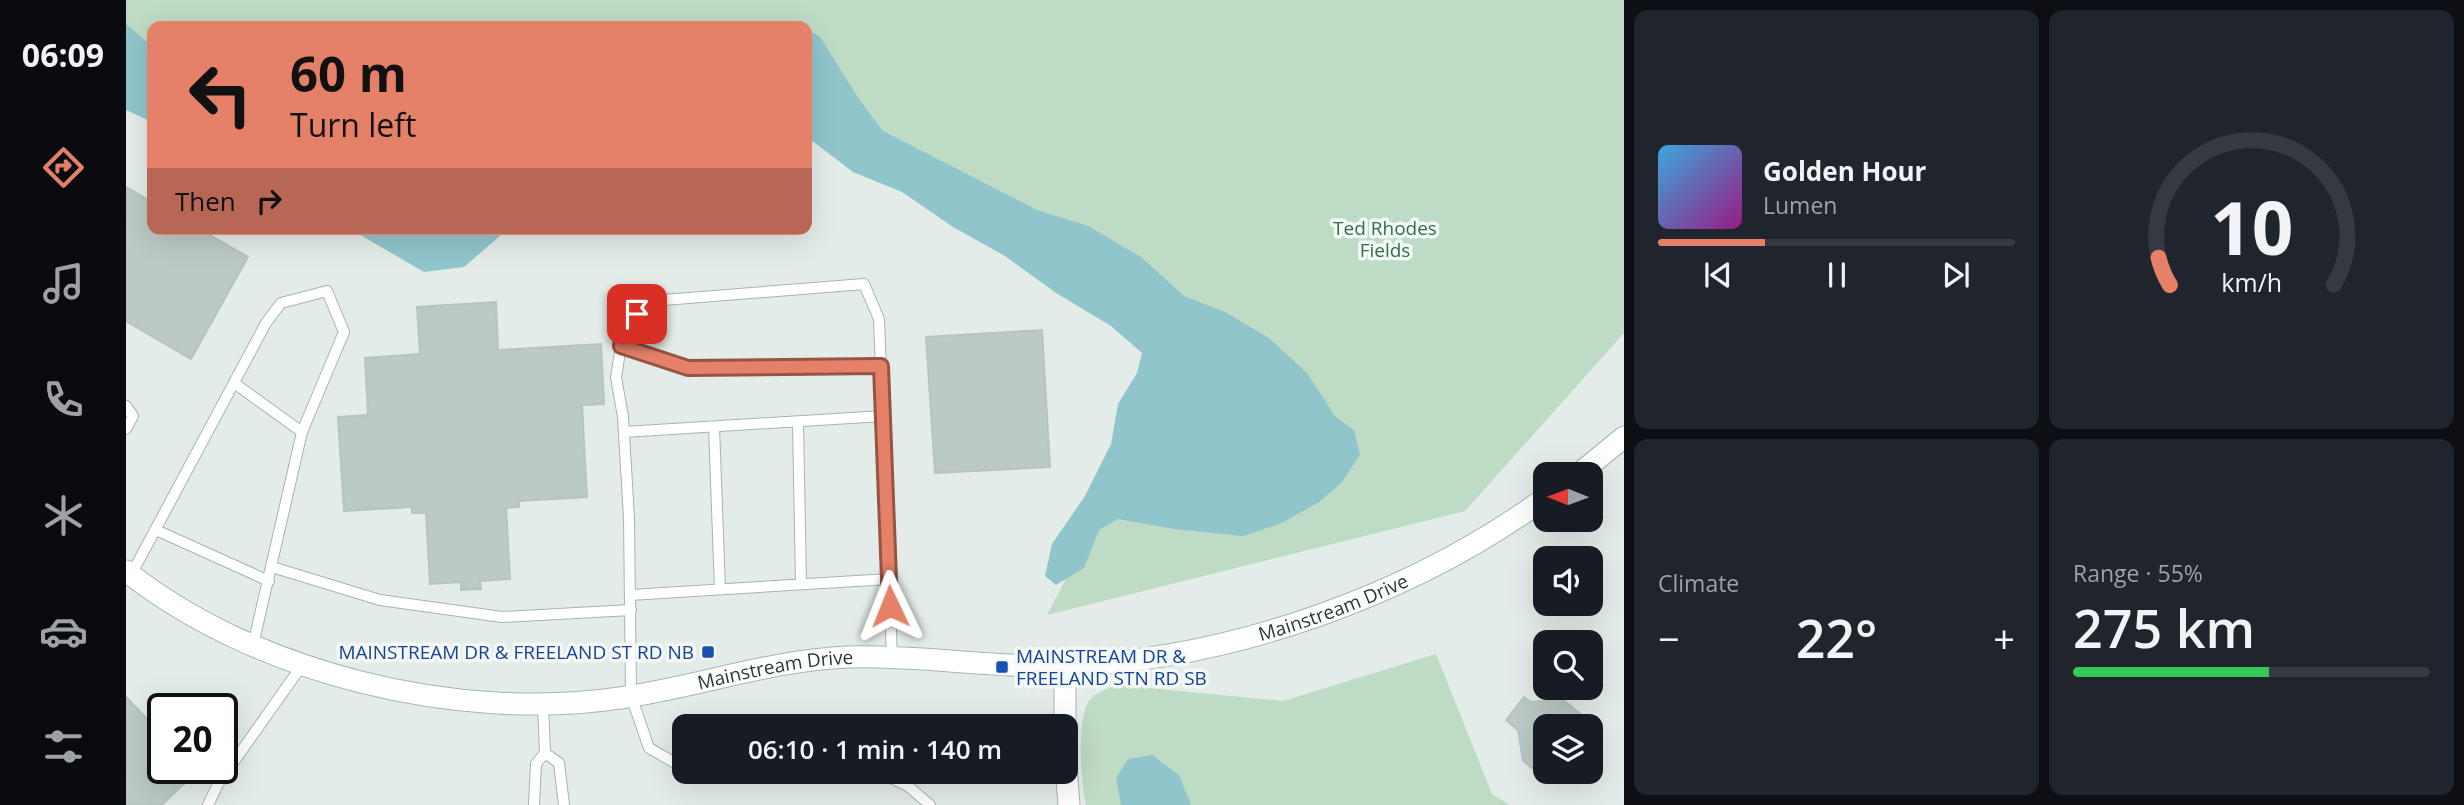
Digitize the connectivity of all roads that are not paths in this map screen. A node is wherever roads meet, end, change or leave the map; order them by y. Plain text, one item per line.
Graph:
1 (621, 346) junction
2 (881, 366) junction
3 (234, 383) junction
4 (126, 406) edge
5 (883, 416) junction
6 (798, 422) junction
7 (714, 427) junction
8 (126, 429) edge
9 (302, 432) junction
10 (624, 432) junction
11 (1623, 439) edge
12 (1594, 462) edge
13 (1533, 505) edge
14 (156, 530) junction
15 (272, 566) junction
16 (129, 573) edge
17 (888, 579) junction
18 (269, 582) junction
19 (801, 584) junction
20 (720, 589) junction
21 (630, 595) junction
22 (631, 610) junction
23 (253, 645) junction
24 (892, 659) junction
25 (303, 664) junction
26 (1065, 666) junction
27 (631, 696) junction
28 (543, 704) junction
29 (1065, 714) edge
30 (545, 753) junction
31 (672, 761) edge
32 (904, 784) edge
33 (1067, 784) edge
34 (208, 805) edge
35 (534, 805) edge
36 (564, 805) edge
37 (930, 805) edge
38 (1069, 805) edge

1 - 2 lane
1 - 2 lane
1 - 10 lane
2 - 5 lane
3 - 9 lane
3 - 9 lane
3 - 14 lane
4 - 8 lane
5 - 6 lane
5 - 17 lane
6 - 7 lane
6 - 19 lane
7 - 10 lane
7 - 20 lane
9 - 15 lane
10 - 21 lane
11 - 12 street
13 - 26 street, Mainstream Drive
14 - 16 lane
14 - 18 lane
15 - 18 lane
15 - 22 lane
16 - 23 street, Mainstream Drive
17 - 19 lane
17 - 24 lane
18 - 23 lane
19 - 20 lane
20 - 21 lane
21 - 22 lane
22 - 27 lane
23 - 25 street, Mainstream Drive
24 - 26 street, Mainstream Drive
24 - 27 street, Mainstream Drive
25 - 28 street, Mainstream Drive
25 - 34 lane
26 - 29 street
27 - 28 street, Mainstream Drive
27 - 31 lane
28 - 30 lane
30 - 35 lane
30 - 36 lane
32 - 37 lane
33 - 38 street

